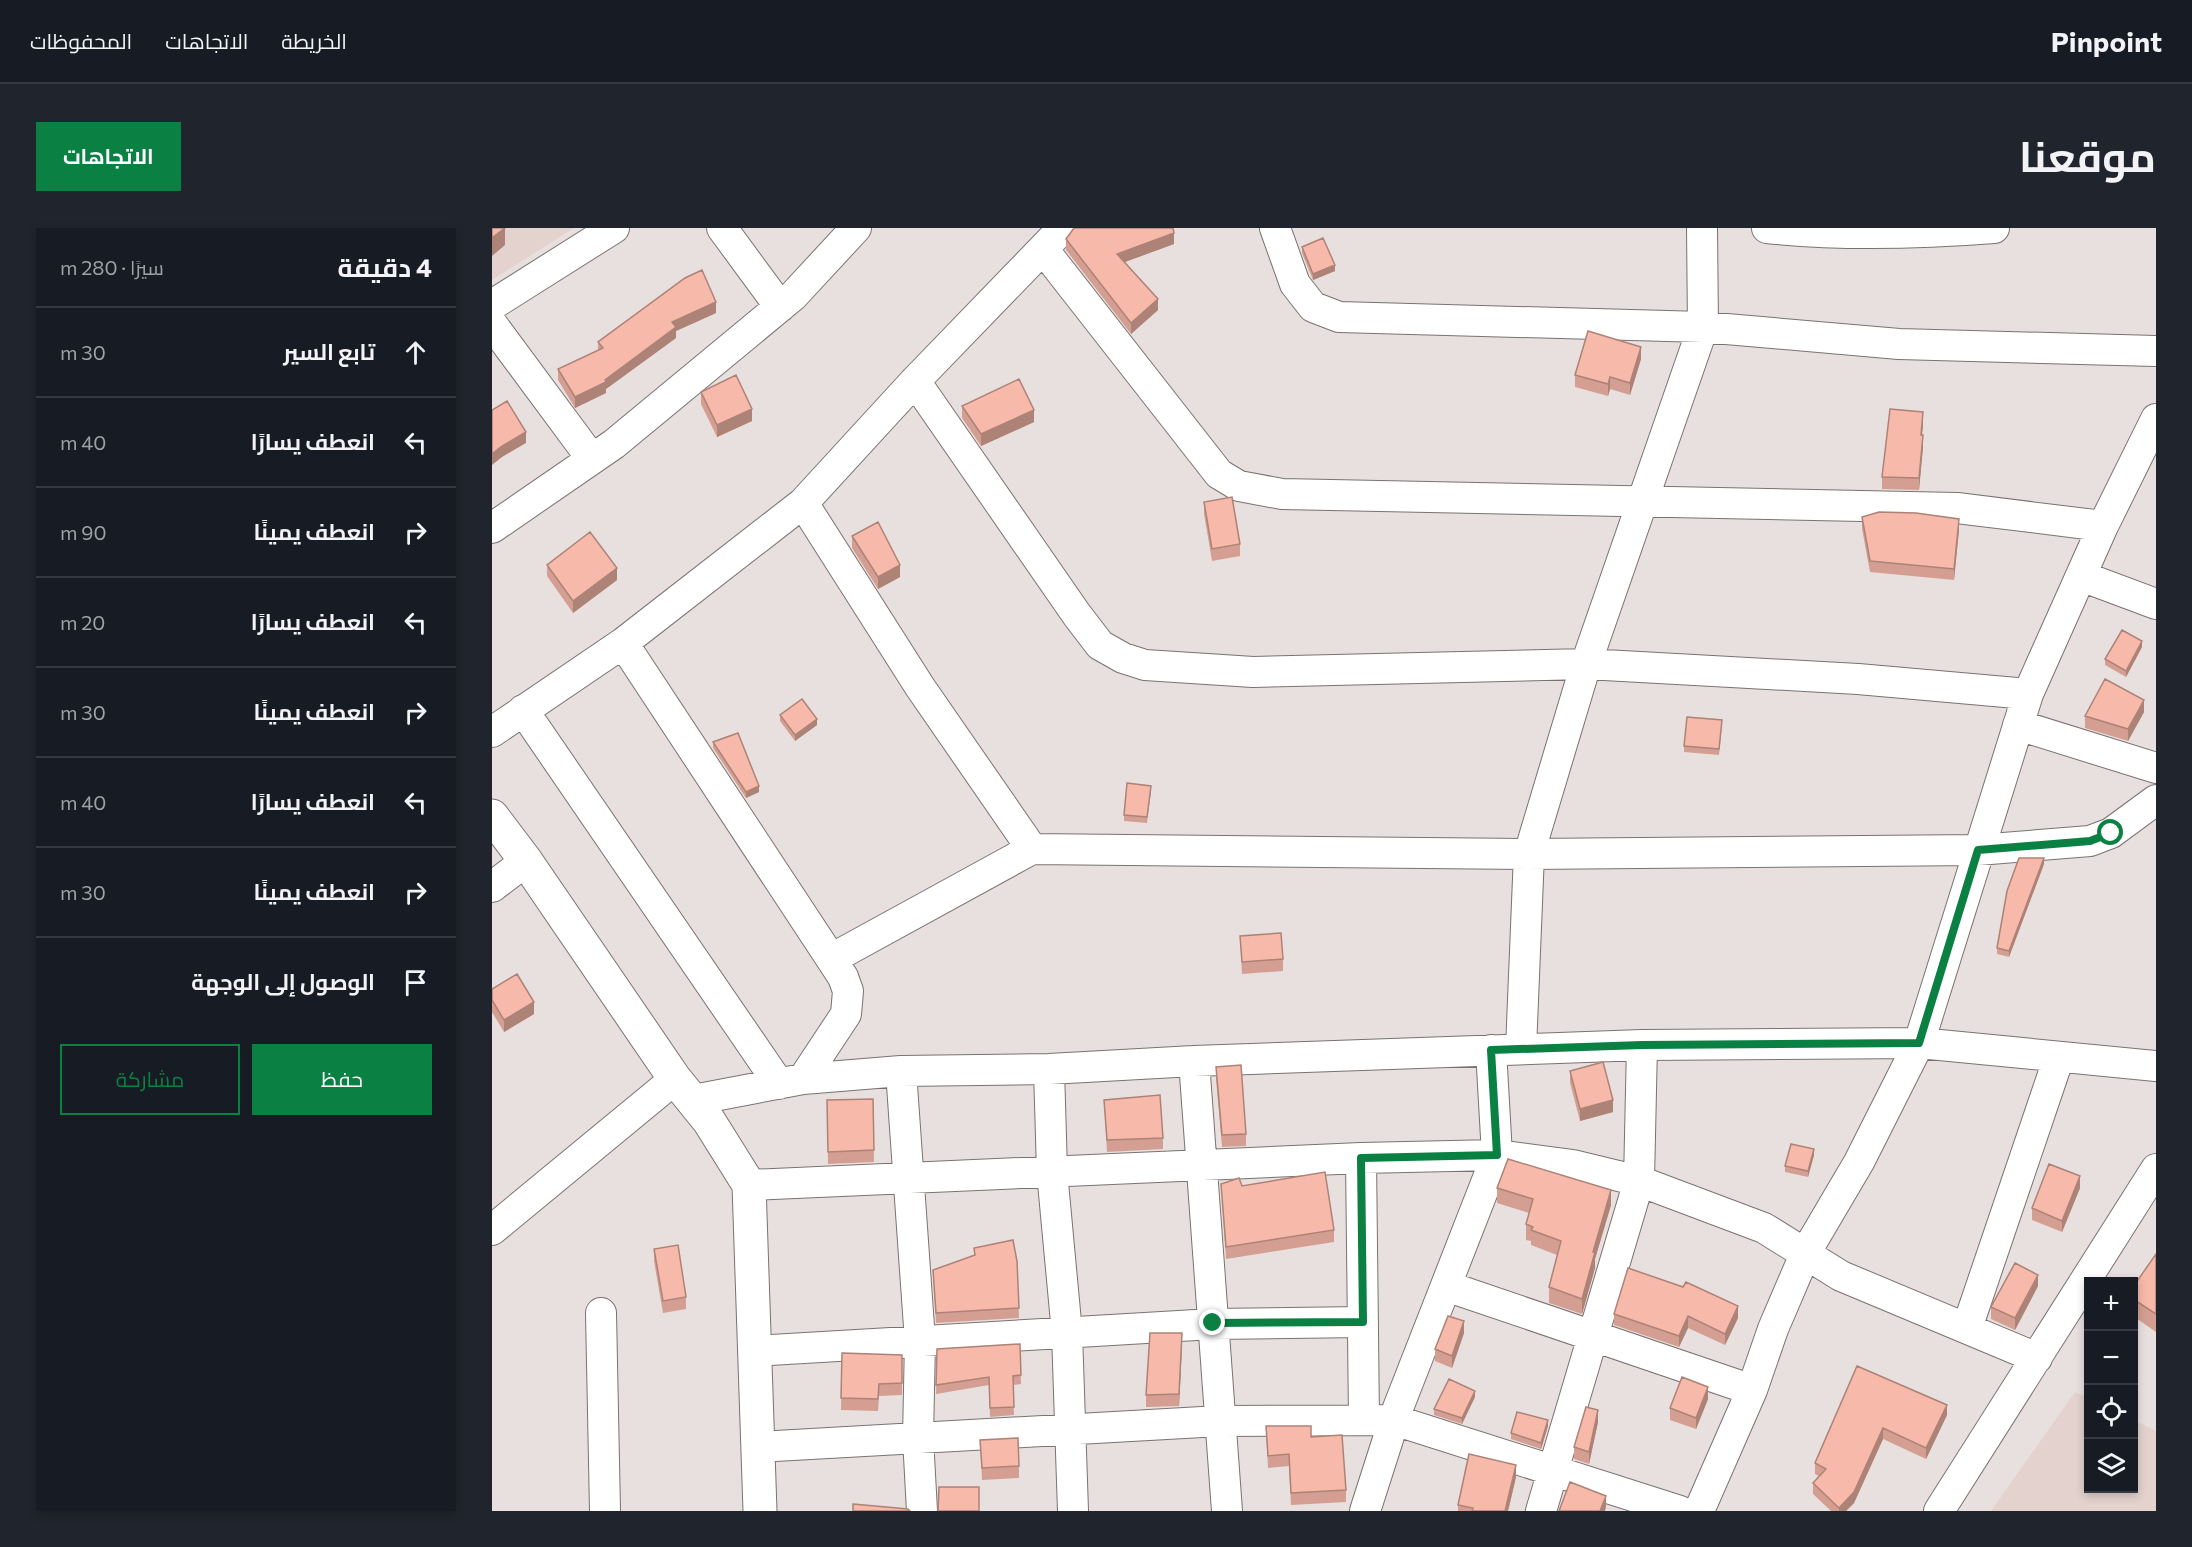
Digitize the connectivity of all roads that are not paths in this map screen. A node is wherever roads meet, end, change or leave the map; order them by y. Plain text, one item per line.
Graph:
1 (614, 228) edge
2 (722, 228) edge
3 (856, 228) edge
4 (1275, 228) edge
5 (1702, 228) edge
6 (1767, 228) edge
7 (1994, 228) edge
8 (1842, 231) edge
9 (1053, 238) edge
10 (492, 305) edge
11 (780, 307) junction
12 (492, 324) edge
13 (1703, 327) junction
14 (2156, 351) edge
15 (915, 381) junction
16 (2153, 431) edge
17 (592, 459) junction
18 (1641, 500) junction
19 (803, 503) junction
20 (2103, 526) junction
21 (492, 528) edge
22 (2081, 576) junction
23 (2156, 604) edge
24 (624, 643) junction
25 (1586, 664) junction
26 (2028, 694) junction
27 (523, 710) junction
28 (2018, 725) junction
29 (492, 732) edge
30 (2156, 768) edge
31 (2156, 800) edge
32 (492, 816) edge
33 (1032, 849) junction
34 (1978, 850) junction
35 (1529, 854) junction
36 (526, 861) junction
37 (492, 887) edge
38 (833, 958) junction
39 (1919, 1043) junction
40 (1642, 1045) junction
41 (1521, 1049) junction
42 (1491, 1050) junction
43 (2059, 1057) junction
44 (1194, 1061) junction
45 (2156, 1066) edge
46 (1049, 1069) junction
47 (901, 1071) junction
48 (791, 1081) junction
49 (684, 1089) junction
50 (1497, 1155) junction
51 (1361, 1158) junction
52 (1201, 1165) junction
53 (2156, 1169) edge
54 (1052, 1172) junction
55 (908, 1178) junction
56 (1639, 1182) junction
57 (749, 1185) junction
58 (492, 1230) edge
59 (1806, 1252) junction
60 (1446, 1287) junction
61 (601, 1313) dead end
62 (1363, 1322) junction
63 (1213, 1323) junction
64 (1966, 1328) junction
65 (1067, 1333) junction
66 (1595, 1335) junction
67 (920, 1341) junction
68 (755, 1351) junction
69 (2037, 1358) junction
70 (1752, 1390) junction
71 (1364, 1420) junction
72 (1395, 1420) junction
73 (1220, 1421) junction
74 (1070, 1431) junction
75 (918, 1438) junction
76 (758, 1447) junction
77 (1556, 1469) junction
78 (604, 1511) edge
79 (760, 1511) edge
80 (922, 1511) edge
81 (1073, 1511) edge
82 (1227, 1511) edge
83 (1365, 1511) edge
84 (1542, 1511) edge
85 (1680, 1511) edge
86 (1699, 1511) edge
87 (1940, 1511) edge

1 - 10 street
2 - 11 street
3 - 11 street
4 - 13 street
5 - 13 street
6 - 8 street
7 - 8 street
9 - 15 street
9 - 18 street
11 - 17 street
12 - 17 street
13 - 14 street
13 - 18 street
15 - 19 street
15 - 25 street
16 - 20 street
17 - 21 street
18 - 20 street
18 - 25 street
19 - 24 street
19 - 33 street
20 - 22 street
22 - 23 street
22 - 26 street
24 - 27 street
24 - 38 street
25 - 26 street
25 - 35 street
26 - 28 street
27 - 29 street
27 - 48 street
28 - 30 street
28 - 34 street
31 - 34 street
32 - 36 main road
33 - 35 street
33 - 38 street
34 - 35 street
34 - 39 street
35 - 41 street
36 - 37 street
36 - 49 main road
38 - 48 street
39 - 40 street
39 - 43 street
39 - 59 street
40 - 41 street
40 - 56 street
41 - 42 street
42 - 44 street
42 - 50 street
43 - 45 street
43 - 64 street
44 - 46 street
44 - 52 street
46 - 47 street
46 - 54 street
47 - 48 street
47 - 55 street
48 - 49 street
49 - 57 main road
49 - 58 street
50 - 51 street
50 - 56 street
50 - 60 street
51 - 52 street
51 - 62 street
52 - 54 street
52 - 63 street
53 - 69 street
54 - 55 street
54 - 65 street
55 - 57 street
55 - 67 street
56 - 59 street
56 - 66 street
57 - 68 main road
59 - 64 street
59 - 70 street
60 - 66 street
60 - 72 street
61 - 78 street
62 - 63 street
62 - 71 street
63 - 65 street
63 - 73 street
64 - 69 street
65 - 67 street
65 - 74 street
66 - 70 street
66 - 77 street
67 - 68 street
67 - 75 street
68 - 76 main road
69 - 87 street
70 - 86 street
71 - 72 street
71 - 73 street
72 - 77 street
72 - 83 street
73 - 74 street
73 - 82 street
74 - 75 street
74 - 81 street
75 - 76 street
75 - 80 street
76 - 79 main road
77 - 84 street
77 - 85 street

